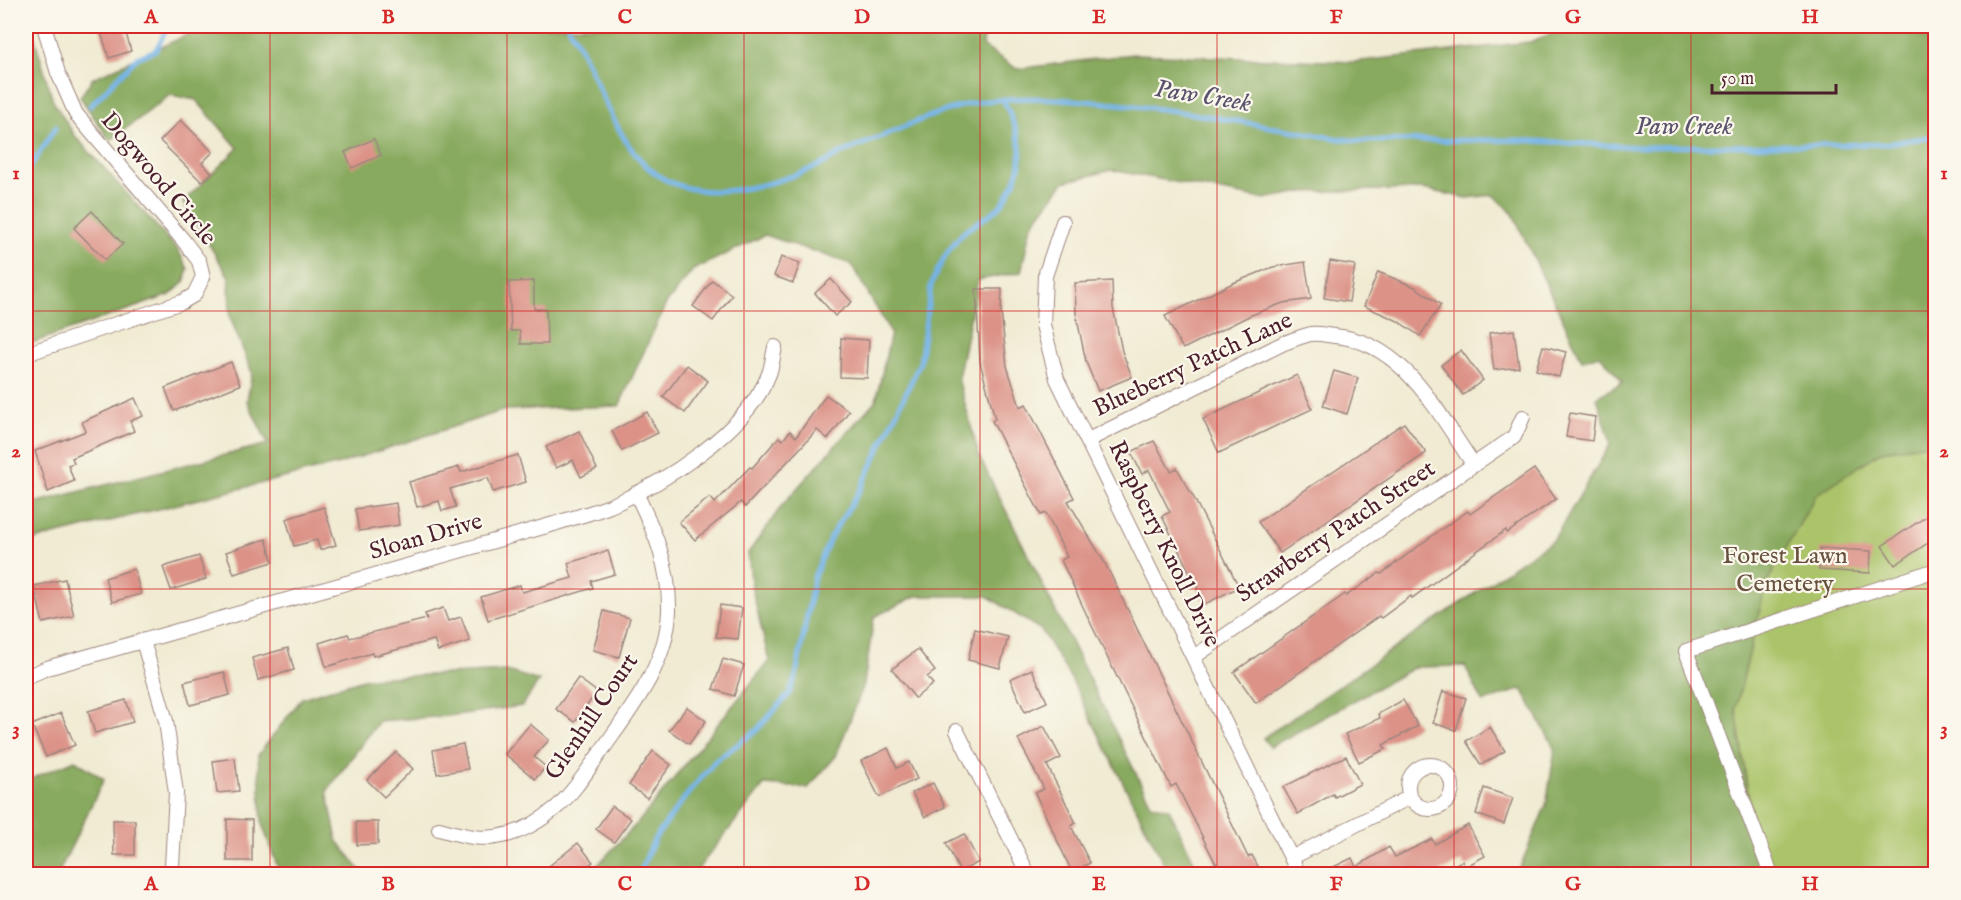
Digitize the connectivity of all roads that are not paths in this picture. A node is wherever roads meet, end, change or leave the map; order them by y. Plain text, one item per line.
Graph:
1 (44, 26) edge
2 (1063, 222) dead end
3 (775, 347) dead end
4 (26, 354) edge
5 (1523, 417) dead end
6 (1088, 440) junction
7 (1474, 465) junction
8 (636, 493) junction
9 (1935, 570) edge
10 (143, 641) junction
11 (1194, 657) junction
12 (26, 678) edge
13 (957, 731) dead end
14 (1410, 797) dead end
15 (439, 828) dead end
16 (1292, 858) junction
17 (175, 874) edge
18 (1028, 874) edge
19 (1299, 874) edge
20 (1771, 874) edge

1 - 4 street, Dogwood Circle
2 - 6 street, Raspberry Knoll Drive
3 - 8 street, Sloan Drive
5 - 7 street, Strawberry Patch Street
6 - 7 street, Blueberry Patch Lane
6 - 11 street, Raspberry Knoll Drive
7 - 11 street, Strawberry Patch Street
8 - 10 street, Sloan Drive
8 - 15 street, Glenhill Court
9 - 20 street
10 - 12 street, Sloan Drive
10 - 17 street
11 - 16 street, Raspberry Knoll Drive
13 - 18 street
14 - 16 street
16 - 19 street, Raspberry Knoll Drive

